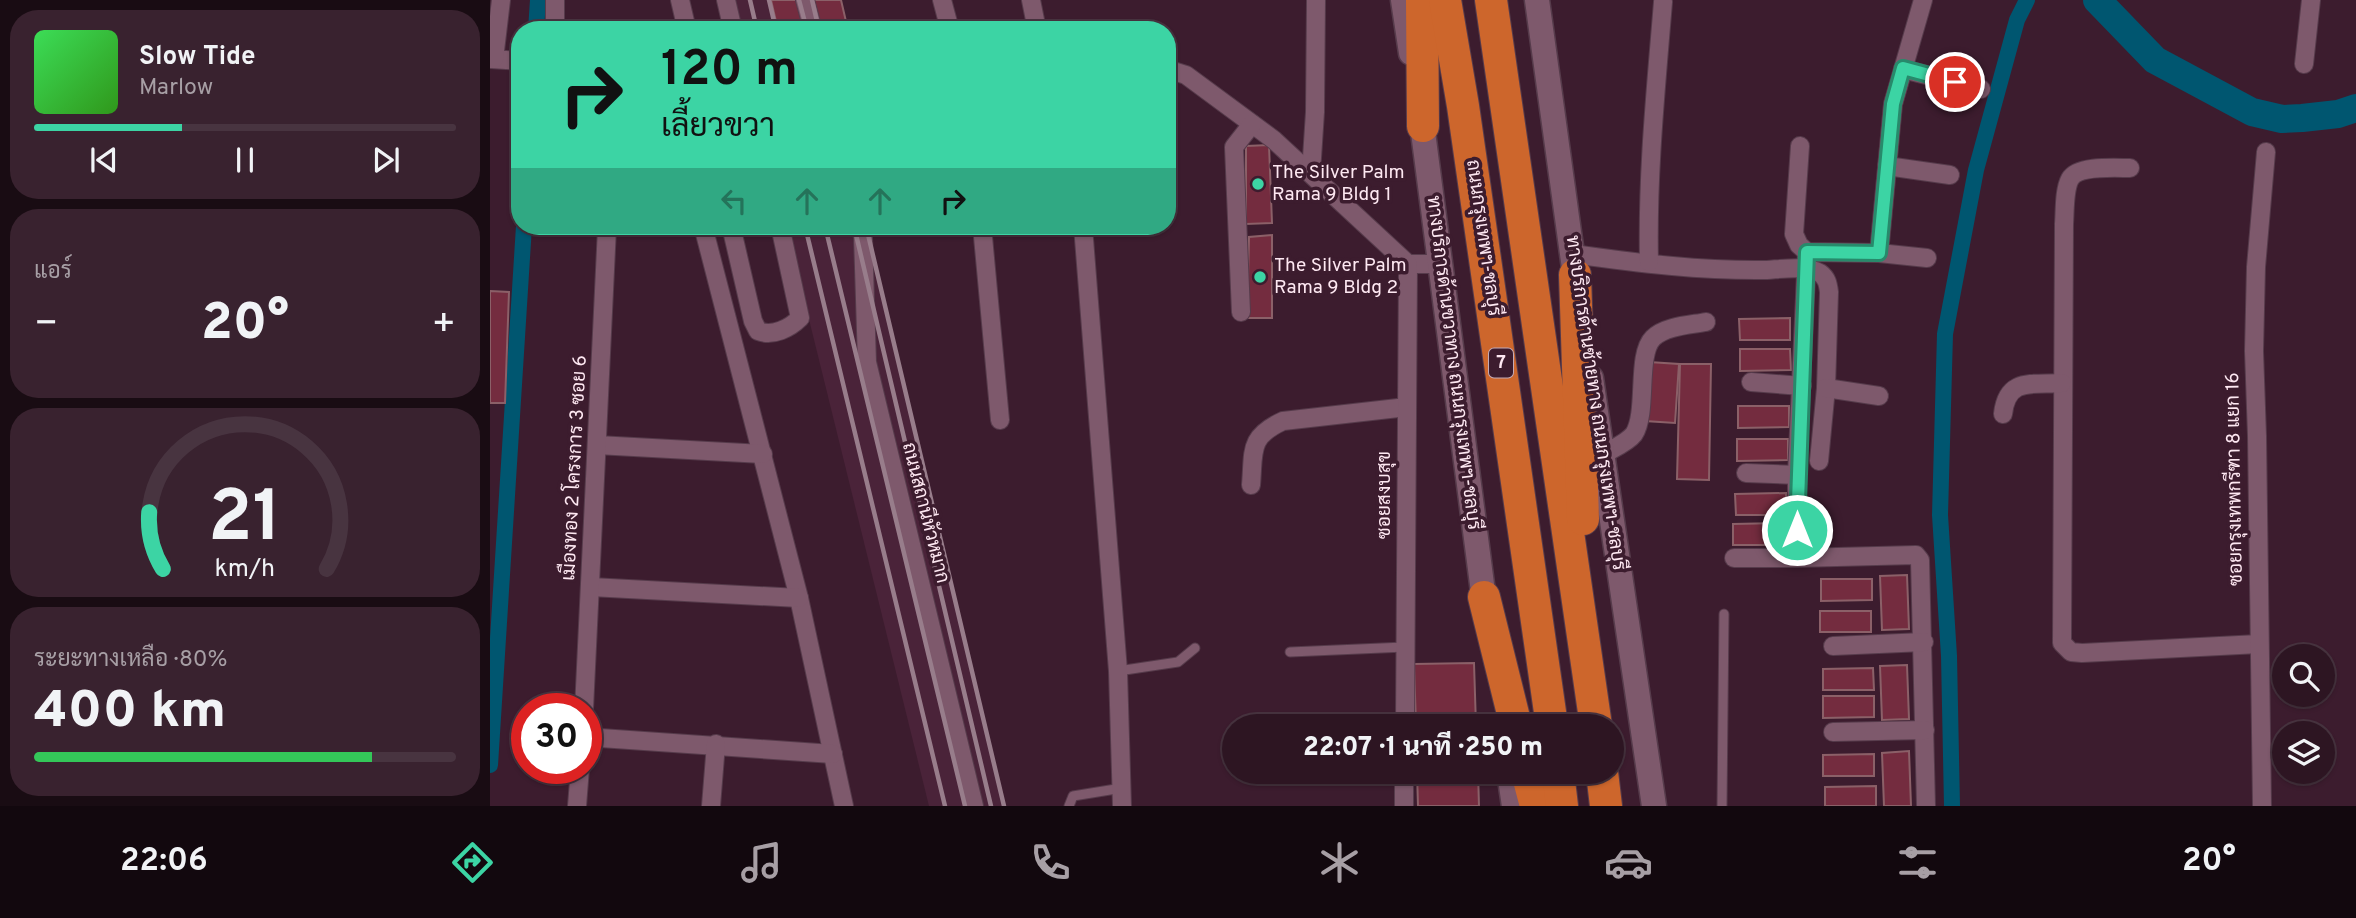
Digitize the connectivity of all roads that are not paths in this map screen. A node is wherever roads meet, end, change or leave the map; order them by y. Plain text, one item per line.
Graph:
1 (501, 0) edge
2 (555, 0) edge
3 (680, 0) edge
4 (726, 0) edge
5 (805, 0) edge
6 (942, 0) edge
7 (1031, 0) edge
8 (1316, 0) edge
9 (1403, 0) edge
10 (1422, 0) edge
11 (1445, 0) edge
12 (1491, 0) edge
13 (1536, 0) edge
14 (1923, 0) edge
15 (2311, 0) edge
16 (1663, 2) dead end
17 (555, 21) edge
18 (682, 21) edge
19 (731, 21) edge
20 (811, 21) edge
21 (948, 21) edge
22 (1035, 21) edge
23 (492, 59) edge
24 (511, 60) edge
25 (2304, 64) dead end
26 (1903, 68) junction
27 (1176, 72) edge
28 (1981, 89) dead end
29 (1252, 124) junction
30 (1423, 127) junction
31 (1800, 146) dead end
32 (2266, 152) dead end
33 (1887, 166) junction
34 (2130, 168) dead end
35 (1311, 173) junction
36 (1950, 175) dead end
37 (608, 235) edge
38 (705, 235) edge
39 (733, 235) edge
40 (782, 235) edge
41 (862, 235) edge
42 (983, 235) edge
43 (1084, 235) edge
44 (1879, 253) junction
45 (1927, 258) dead end
46 (1806, 260) junction
47 (1649, 262) junction
48 (1408, 264) junction
49 (1440, 264) junction
50 (1574, 265) junction
51 (1241, 312) dead end
52 (1706, 322) dead end
53 (1751, 383) dead end
54 (2062, 383) junction
55 (1802, 386) junction
56 (1826, 388) junction
57 (1879, 396) dead end
58 (1407, 407) junction
59 (2003, 414) dead end
60 (1000, 420) dead end
61 (597, 445) junction
62 (763, 454) junction
63 (1602, 455) junction
64 (1819, 461) dead end
65 (1746, 473) dead end
66 (1797, 475) junction
67 (1251, 485) dead end
68 (1734, 558) dead end
69 (1797, 558) junction
70 (591, 587) junction
71 (1484, 597) junction
72 (799, 598) junction
73 (1724, 614) dead end
74 (1924, 642) junction
75 (2259, 644) junction
76 (1833, 646) dead end
77 (1405, 647) junction
78 (1195, 648) dead end
79 (1290, 652) dead end
80 (1587, 662) junction
81 (1118, 671) junction
82 (585, 693) edge
83 (1405, 714) edge
84 (1500, 714) edge
85 (1513, 714) edge
86 (1550, 714) edge
87 (1594, 714) edge
88 (1926, 730) junction
89 (1833, 732) dead end
90 (602, 738) edge
91 (716, 744) junction
92 (833, 754) junction
93 (579, 784) edge
94 (1404, 784) edge
95 (1511, 784) edge
96 (1530, 784) edge
97 (1559, 784) edge
98 (1603, 784) edge
99 (1122, 797) edge
100 (577, 806) edge
101 (711, 806) edge
102 (844, 806) edge
103 (974, 806) edge
104 (1069, 806) edge
105 (1404, 806) edge
106 (1514, 806) edge
107 (1535, 806) edge
108 (1562, 806) edge
109 (1606, 806) edge
110 (1654, 806) edge
111 (1722, 806) edge
112 (1926, 806) edge
113 (2262, 806) edge

1 - 23 street
2 - 17 street
3 - 18 street
4 - 19 street
5 - 20 street
6 - 21 street
7 - 22 street
8 - 35 street
9 - 30 main road, ทางบริการด้านขวาทาง ถนนกรุงเทพฯ-ชลบุรี
10 - 30 highway
11 - 86 highway, ถนนกรุงเทพฯ-ชลบุรี / 7
12 - 80 highway, 7
13 - 50 main road, ทางบริการด้านซ้ายทาง ถนนกรุงเทพฯ-ชลบุรี
14 - 26 street
15 - 25 street
16 - 47 street
23 - 24 street
26 - 28 street
26 - 33 street
27 - 29 street
29 - 35 street
29 - 51 street
30 - 49 main road, ทางบริการด้านขวาทาง ถนนกรุงเทพฯ-ชลบุรี
31 - 46 street
32 - 75 street, ซอยกรุงเทพกรีฑา 8 แยก 16
33 - 36 street
33 - 44 street
34 - 54 street
35 - 48 street
37 - 61 street, เมืองทอง 2 โครงการ 3 ซอย 6
38 - 62 street
39 - 40 street
41 - 103 street, ถนนสถานีหัวหมาก
42 - 60 street
43 - 81 street
44 - 45 street
44 - 46 street
46 - 47 street
46 - 55 street
46 - 56 street
47 - 50 street
48 - 49 street
48 - 58 street, ซอยสงบสุข
49 - 71 main road, ทางบริการด้านขวาทาง ถนนกรุงเทพฯ-ชลบุรี
50 - 63 main road, ทางบริการด้านซ้ายทาง ถนนกรุงเทพฯ-ชลบุรี
50 - 80 highway
52 - 63 street
53 - 55 street
54 - 59 street
54 - 75 street
55 - 66 street
56 - 57 street
56 - 64 street
58 - 67 street
58 - 77 street, ซอยสงบสุข
61 - 62 street
61 - 70 street, เมืองทอง 2 โครงการ 3 ซอย 6
62 - 72 street
63 - 110 main road, ทางบริการด้านซ้ายทาง ถนนกรุงเทพฯ-ชลบุรี
65 - 66 street
66 - 69 street
68 - 69 street
69 - 74 street
70 - 72 street
70 - 82 street, เมืองทอง 2 โครงการ 3 ซอย 6
71 - 84 main road, ทางบริการด้านขวาทาง ถนนกรุงเทพฯ-ชลบุรี
71 - 85 highway
72 - 92 street
73 - 111 lane
74 - 76 street
74 - 88 street
75 - 113 street, ซอยกรุงเทพกรีฑา 8 แยก 16
77 - 79 lane
77 - 83 street, ซอยสงบสุข
78 - 81 lane
80 - 87 highway, 7
81 - 99 street
88 - 89 street
88 - 112 street
90 - 91 street
91 - 92 street
91 - 101 street
92 - 102 street
93 - 100 street
94 - 105 street
95 - 106 main road
96 - 107 highway
97 - 108 highway
98 - 109 highway
99 - 104 lane

